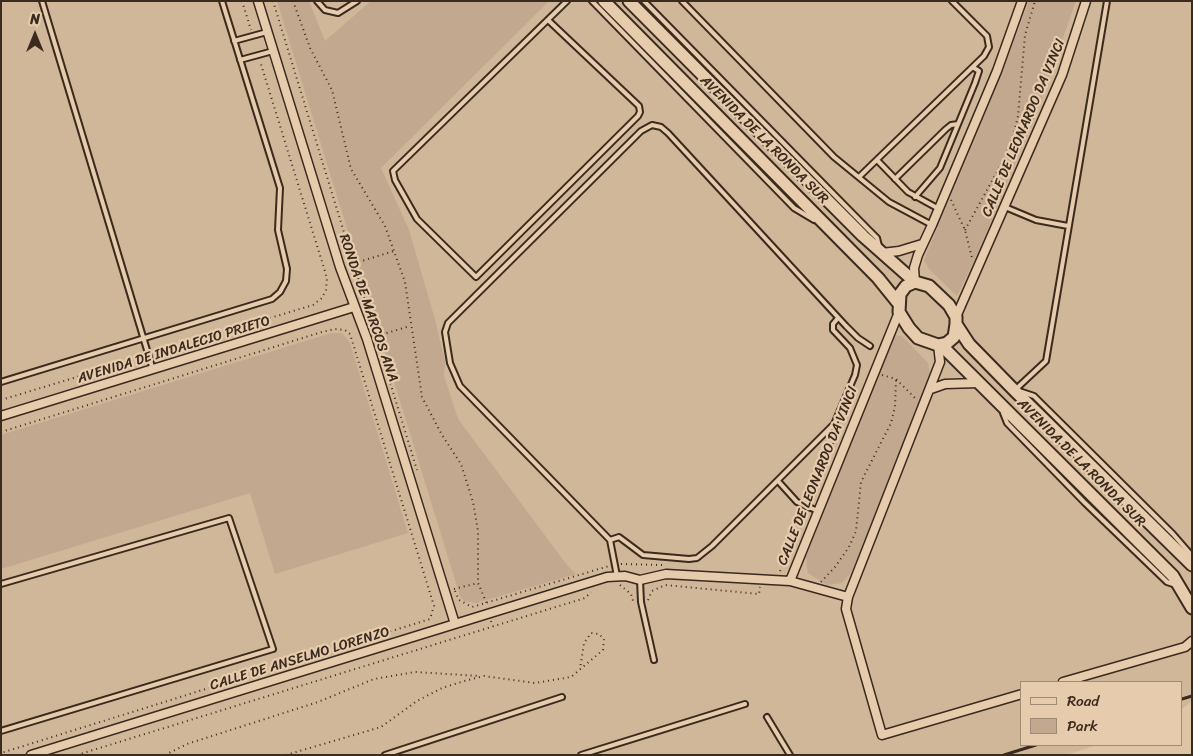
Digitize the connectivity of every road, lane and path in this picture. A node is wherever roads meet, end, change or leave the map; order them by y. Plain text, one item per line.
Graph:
1 (42, 1) edge
2 (222, 1) edge
3 (242, 1) edge
4 (258, 1) edge
5 (273, 1) edge
6 (293, 1) edge
7 (317, 1) edge
8 (357, 1) edge
9 (567, 1) edge
10 (592, 1) edge
11 (629, 1) edge
12 (644, 1) edge
13 (682, 1) edge
14 (952, 1) edge
15 (1022, 1) edge
16 (1035, 1) edge
17 (1086, 1) edge
18 (1107, 1) edge
19 (601, 3) edge
20 (548, 20) junction
21 (267, 32) junction
22 (253, 36) junction
23 (234, 41) junction
24 (273, 51) junction
25 (258, 55) junction
26 (240, 60) junction
27 (974, 68) junction
28 (958, 124) junction
29 (877, 160) junction
30 (859, 177) junction
31 (895, 179) junction
32 (915, 197) junction
33 (950, 200) dead end
34 (1005, 207) junction
35 (939, 209) junction
36 (932, 225) junction
37 (1068, 226) junction
38 (964, 230) junction
39 (922, 244) junction
40 (394, 251) junction
41 (882, 253) junction
42 (980, 263) junction
43 (354, 264) junction
44 (915, 282) junction
45 (354, 307) junction
46 (899, 308) junction
47 (838, 318) junction
48 (956, 320) junction
49 (411, 326) junction
50 (376, 336) junction
51 (143, 339) junction
52 (940, 345) junction
53 (870, 346) dead end
54 (148, 355) junction
55 (153, 370) junction
56 (874, 372) junction
57 (896, 379) junction
58 (1, 382) edge
59 (979, 383) junction
60 (931, 389) junction
61 (1015, 390) junction
62 (1, 400) edge
63 (924, 403) junction
64 (1, 416) edge
65 (842, 422) dead end
66 (1, 432) edge
67 (420, 478) dead end
68 (778, 481) junction
69 (808, 508) junction
70 (818, 511) junction
71 (610, 540) junction
72 (1192, 556) edge
73 (616, 565) junction
74 (1192, 565) edge
75 (670, 566) dead end
76 (779, 573) dead end
77 (617, 576) junction
78 (451, 580) dead end
79 (640, 580) junction
80 (760, 580) junction
81 (790, 581) junction
82 (478, 583) junction
83 (1, 584) edge
84 (615, 585) dead end
85 (454, 589) junction
86 (818, 589) junction
87 (591, 591) dead end
88 (848, 597) junction
89 (487, 604) junction
90 (634, 604) dead end
91 (648, 605) dead end
92 (1192, 608) edge
93 (455, 624) junction
94 (1192, 641) edge
95 (654, 660) dead end
96 (580, 669) junction
97 (484, 676) junction
98 (1066, 681) edge
99 (1020, 695) edge
100 (562, 697) dead end
101 (745, 704) dead end
102 (767, 717) dead end
103 (1, 731) edge
104 (1, 753) edge
105 (31, 755) edge
106 (77, 755) edge
107 (165, 755) edge
108 (286, 755) edge
109 (385, 755) edge
110 (581, 755) edge
111 (790, 755) edge

1 - 51 lane
2 - 23 lane
3 - 22 path
4 - 21 street, RONDA DE MARCOS ANA
5 - 43 path
6 - 40 path
7 - 8 lane
9 - 20 lane
10 - 19 lane
11 - 41 main road, AVENIDA DE LA RONDA SUR
12 - 41 lane
13 - 30 lane
14 - 27 lane
15 - 35 street
16 - 38 path
17 - 34 street, CALLE DE LEONARDO DA VINCI
18 - 37 lane
19 - 46 main road, AVENIDA DE LA RONDA SUR
20 - 20 lane
21 - 22 lane
21 - 24 street, RONDA DE MARCOS ANA
22 - 23 lane
23 - 26 lane
24 - 25 lane
24 - 45 street, RONDA DE MARCOS ANA
25 - 26 lane
25 - 54 path
26 - 51 lane
27 - 28 lane
27 - 29 lane
28 - 31 lane
28 - 32 lane
29 - 30 lane
29 - 31 lane
30 - 36 lane
31 - 32 lane
32 - 35 lane
33 - 38 path
34 - 37 lane
34 - 42 street, CALLE DE LEONARDO DA VINCI
35 - 36 street
36 - 39 street
37 - 61 lane
38 - 42 path
39 - 41 street
39 - 44 street
40 - 43 path
40 - 49 path
41 - 44 main road, AVENIDA DE LA RONDA SUR
42 - 48 street, CALLE DE LEONARDO DA VINCI
43 - 50 path
44 - 46 main road
44 - 48 main road
45 - 55 street, AVENIDA DE INDALECIO PRIETO
45 - 93 street, RONDA DE MARCOS ANA
46 - 52 main road
46 - 56 street, CALLE DE LEONARDO DA VINCI
47 - 53 lane
47 - 68 lane
47 - 71 lane
48 - 52 main road
48 - 61 main road, AVENIDA DE LA RONDA SUR
49 - 50 path
49 - 82 path
50 - 67 path
51 - 54 lane
51 - 58 lane
52 - 59 main road, AVENIDA DE LA RONDA SUR
52 - 60 street
54 - 55 lane
54 - 62 path
55 - 64 street, AVENIDA DE INDALECIO PRIETO
56 - 57 path
56 - 70 street, CALLE DE LEONARDO DA VINCI
57 - 63 path
57 - 86 path
59 - 60 street
59 - 92 main road, AVENIDA DE LA RONDA SUR
60 - 63 street
61 - 72 lane
61 - 74 main road, AVENIDA DE LA RONDA SUR
63 - 88 street
65 - 69 path
66 - 104 path
68 - 69 lane
68 - 71 lane
69 - 70 lane
69 - 76 path
70 - 81 street, CALLE DE LEONARDO DA VINCI
71 - 73 lane
73 - 75 path
73 - 77 lane
73 - 89 path
77 - 79 street
77 - 93 street, CALLE DE ANSELMO LORENZO
78 - 85 path
79 - 80 street
79 - 95 lane
80 - 81 street
80 - 91 path
81 - 86 street, CALLE DE LEONARDO DA VINCI
82 - 85 path
82 - 89 path
83 - 103 lane
84 - 90 path
85 - 89 path
86 - 88 street, CALLE DE LEONARDO DA VINCI
87 - 106 path
88 - 99 street
93 - 105 street, CALLE DE ANSELMO LORENZO
94 - 98 street
96 - 96 path
96 - 97 path
97 - 107 path
97 - 108 path
100 - 109 lane
101 - 110 lane
102 - 111 lane

